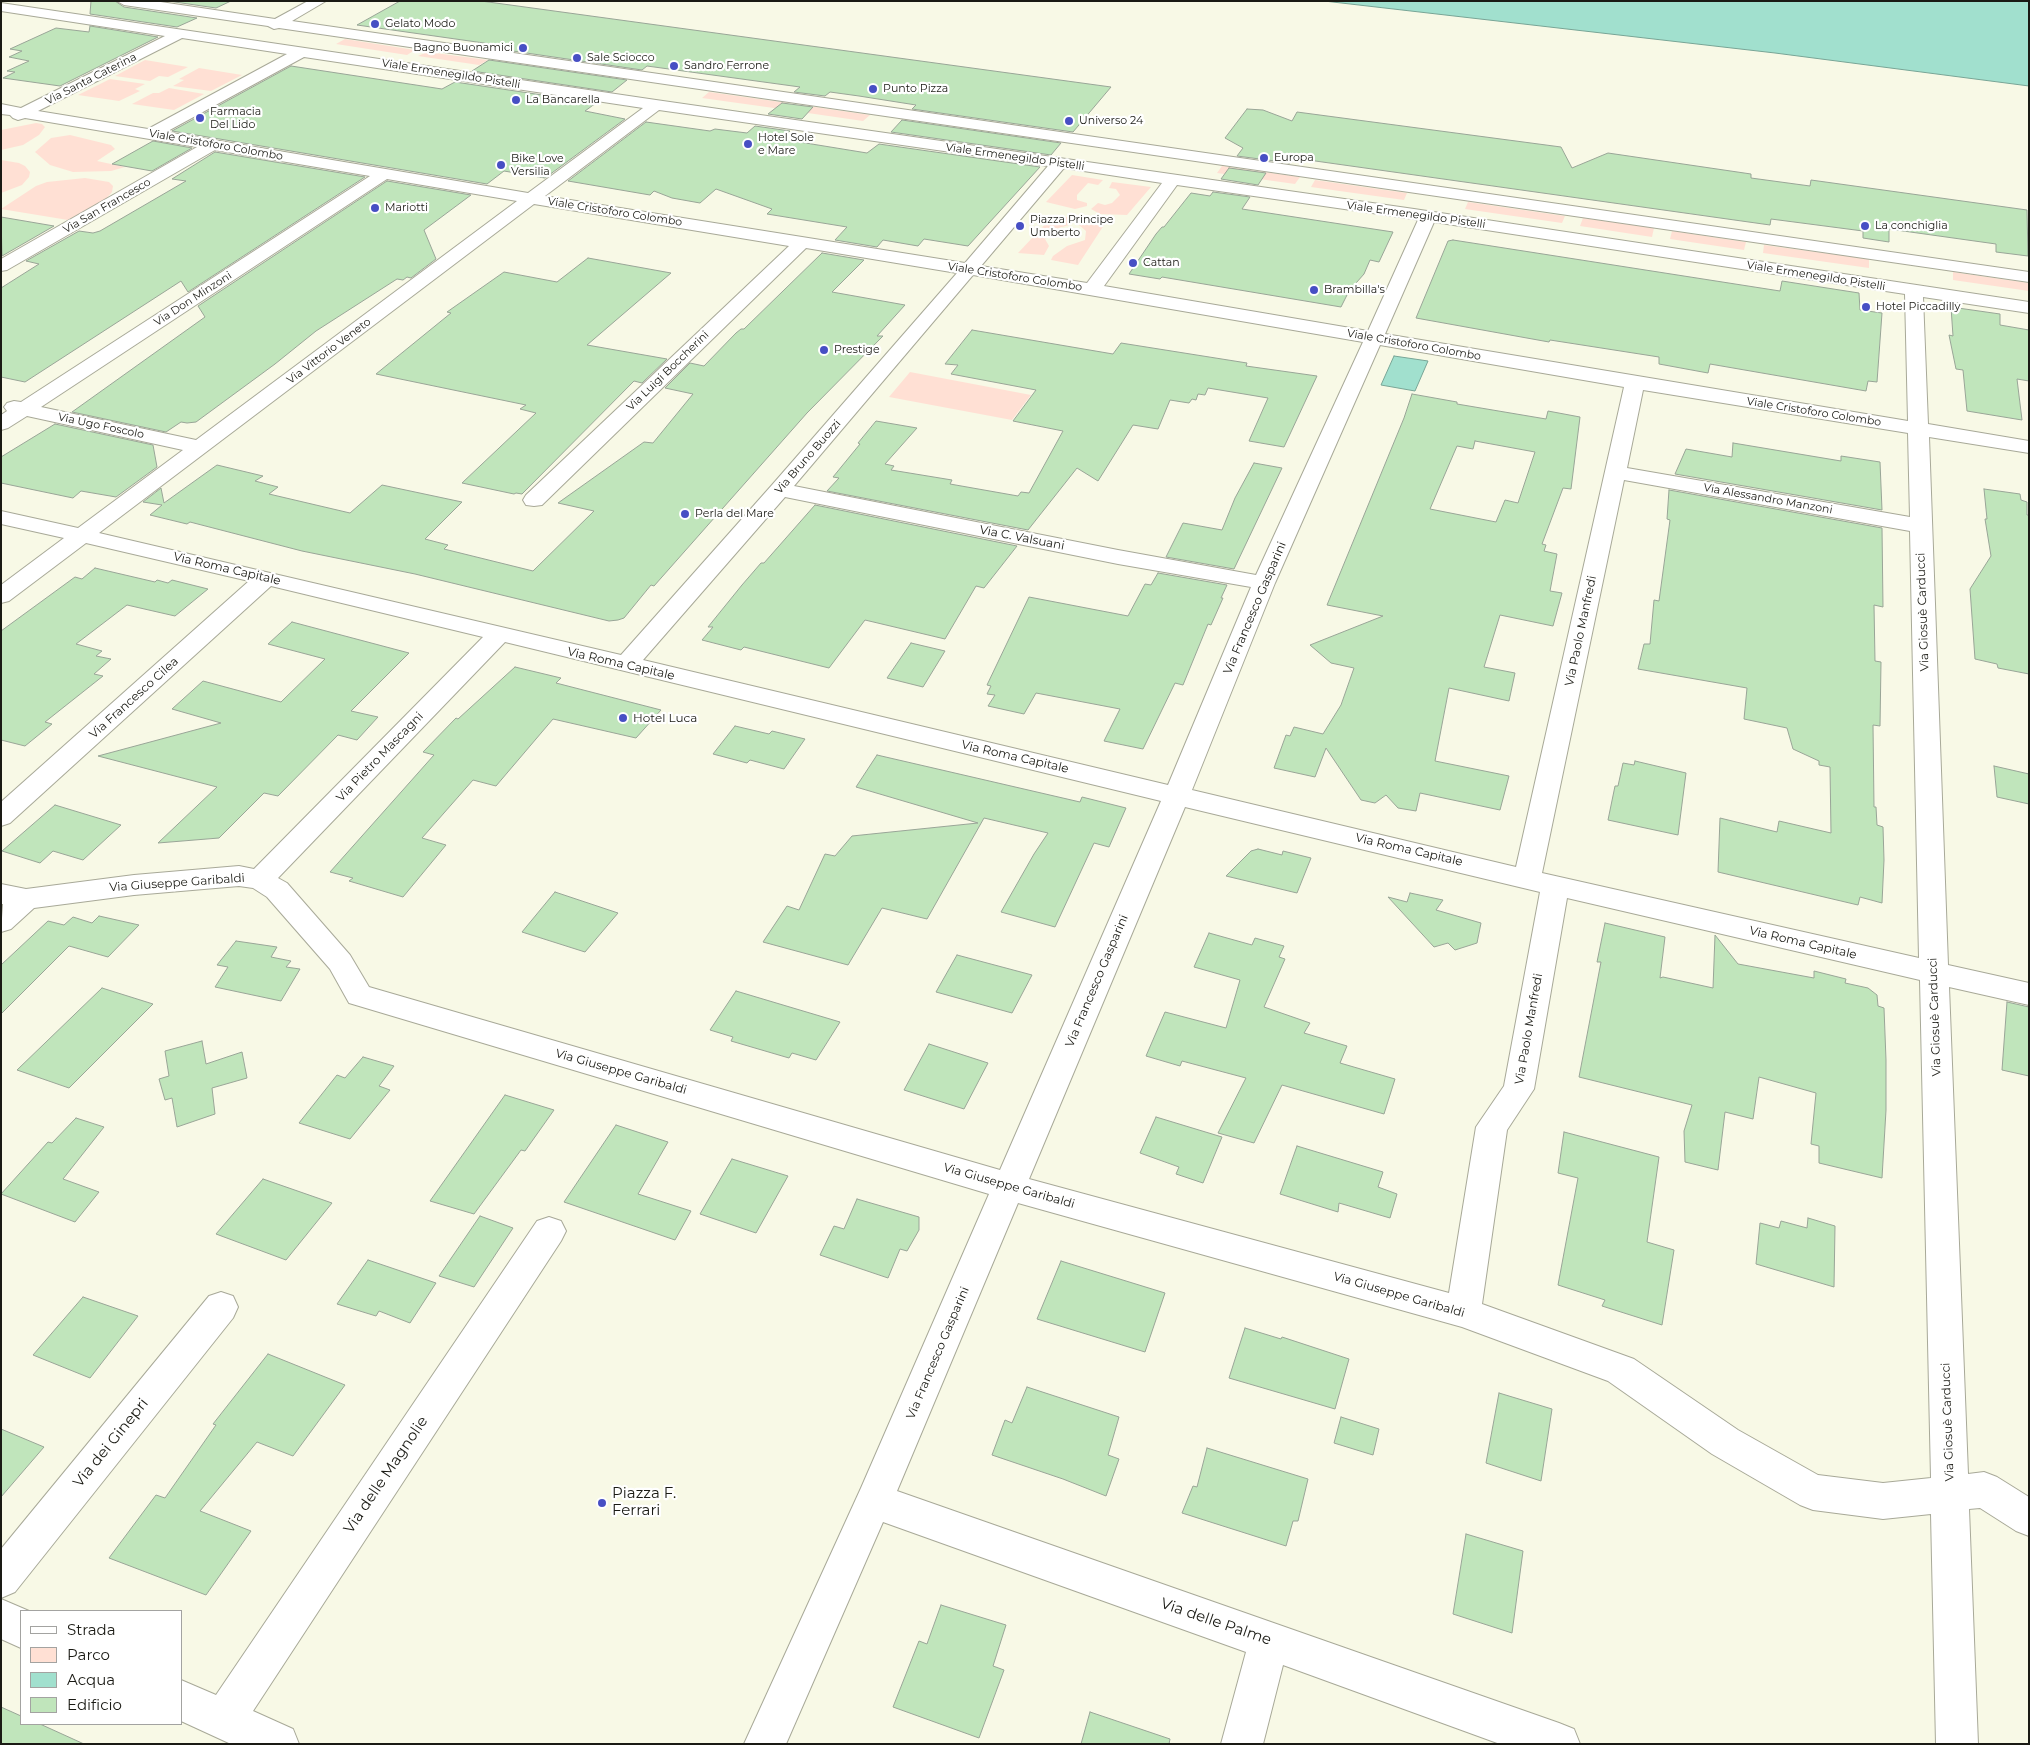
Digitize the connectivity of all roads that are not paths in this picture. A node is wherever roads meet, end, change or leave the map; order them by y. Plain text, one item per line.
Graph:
1 (124, 1) edge
2 (319, 1) edge
3 (1, 7) edge
4 (277, 23) junction
5 (180, 34) junction
6 (236, 45) junction
7 (302, 52) junction
8 (656, 105) junction
9 (1, 109) edge
10 (23, 113) junction
11 (1, 123) edge
12 (151, 134) junction
13 (212, 144) junction
14 (1058, 164) junction
15 (384, 174) junction
16 (1172, 180) junction
17 (532, 199) junction
18 (1428, 217) junction
19 (802, 243) junction
20 (1, 266) edge
21 (969, 269) junction
22 (2029, 277) edge
23 (1092, 289) junction
24 (1914, 290) junction
25 (2029, 308) edge
26 (1374, 337) junction
27 (1635, 383) junction
28 (1, 404) edge
29 (24, 409) junction
30 (1, 424) edge
31 (1918, 429) junction
32 (200, 447) junction
33 (2029, 447) edge
34 (1616, 472) junction
35 (780, 490) junction
36 (534, 500) dead end
37 (1, 518) edge
38 (1920, 526) junction
39 (82, 535) junction
40 (266, 578) junction
41 (1264, 583) junction
42 (1, 596) edge
43 (499, 635) junction
44 (626, 665) junction
45 (1177, 795) junction
46 (1, 817) edge
47 (260, 880) junction
48 (1541, 882) junction
49 (13, 897) edge
50 (1, 922) edge
51 (1934, 973) junction
52 (2029, 994) edge
53 (1009, 1186) junction
54 (549, 1231) dead end
55 (221, 1306) dead end
56 (1464, 1312) junction
57 (1951, 1492) junction
58 (874, 1501) junction
59 (2029, 1518) edge
60 (1, 1579) edge
61 (1, 1619) edge
62 (20, 1628) edge
63 (1269, 1640) junction
64 (182, 1700) edge
65 (224, 1719) junction
66 (278, 1744) edge
67 (764, 1744) edge
68 (1242, 1744) edge
69 (1558, 1744) edge
70 (1957, 1744) edge

1 - 4 street
2 - 4 street
3 - 5 street, Viale Ermenegildo Pistelli
4 - 6 street
4 - 22 street
5 - 6 street, Viale Ermenegildo Pistelli
5 - 10 street, Via Santa Caterina
6 - 7 street, Viale Ermenegildo Pistelli
7 - 8 street, Viale Ermenegildo Pistelli
7 - 12 street
8 - 14 street, Viale Ermenegildo Pistelli
8 - 17 street, Via Vittorio Veneto
9 - 10 street, Viale Cristoforo Colombo
10 - 11 street, Via Santa Caterina
10 - 12 street, Viale Cristoforo Colombo
12 - 13 street, Viale Cristoforo Colombo
13 - 15 street, Viale Cristoforo Colombo
13 - 20 street, Via San Francesco
14 - 16 street, Viale Ermenegildo Pistelli
14 - 21 street
15 - 17 street, Viale Cristoforo Colombo
15 - 29 street, Via Don Minzoni
16 - 18 street, Viale Ermenegildo Pistelli
16 - 23 street
17 - 19 street, Viale Cristoforo Colombo
17 - 32 street, Via Vittorio Veneto
18 - 24 street, Viale Ermenegildo Pistelli
18 - 26 street, Via Francesco Gasparini
19 - 21 street, Viale Cristoforo Colombo
19 - 36 street, Via Luigi Boccherini
21 - 23 street, Viale Cristoforo Colombo
21 - 35 street, Via Bruno Buozzi
23 - 26 street, Viale Cristoforo Colombo
24 - 25 street, Viale Ermenegildo Pistelli
24 - 31 street, Via Giosuè Carducci
26 - 27 street, Viale Cristoforo Colombo
26 - 41 street, Via Francesco Gasparini
27 - 31 street, Viale Cristoforo Colombo
27 - 34 street, Via Paolo Manfredi
28 - 29 street, Via Ugo Foscolo
29 - 30 street, Via Don Minzoni
29 - 32 street, Via Ugo Foscolo
31 - 33 street, Viale Cristoforo Colombo
31 - 38 street, Via Giosuè Carducci
32 - 39 street, Via Vittorio Veneto
34 - 38 street, Via Alessandro Manzoni
34 - 48 street, Via Paolo Manfredi
35 - 41 street, Via C. Valsuani
35 - 44 street, Via Bruno Buozzi
37 - 39 street, Via Roma Capitale
38 - 51 street, Via Giosuè Carducci
39 - 40 street, Via Roma Capitale
39 - 42 street, Via Vittorio Veneto
40 - 43 street, Via Roma Capitale
40 - 46 street, Via Francesco Cilea
41 - 45 street, Via Francesco Gasparini
43 - 44 street, Via Roma Capitale
43 - 47 street, Via Pietro Mascagni
44 - 45 street, Via Roma Capitale
45 - 48 street, Via Roma Capitale
45 - 53 street, Via Francesco Gasparini
47 - 49 street, Via Giuseppe Garibaldi
47 - 53 street, Via Giuseppe Garibaldi
48 - 51 street, Via Roma Capitale
48 - 56 street, Via Paolo Manfredi
49 - 50 street
51 - 52 street, Via Roma Capitale
51 - 57 street, Via Giosuè Carducci
53 - 56 street, Via Giuseppe Garibaldi
53 - 58 street, Via Francesco Gasparini
54 - 65 street, Via delle Magnolie
55 - 60 street, Via dei Ginepri
56 - 57 street, Via Giuseppe Garibaldi
57 - 59 street, Via Giuseppe Garibaldi
57 - 70 street, Via Giosuè Carducci
58 - 63 street, Via delle Palme
58 - 67 street, Via Francesco Gasparini
61 - 62 street
63 - 68 street
63 - 69 street, Via delle Palme
64 - 65 street
65 - 66 street

